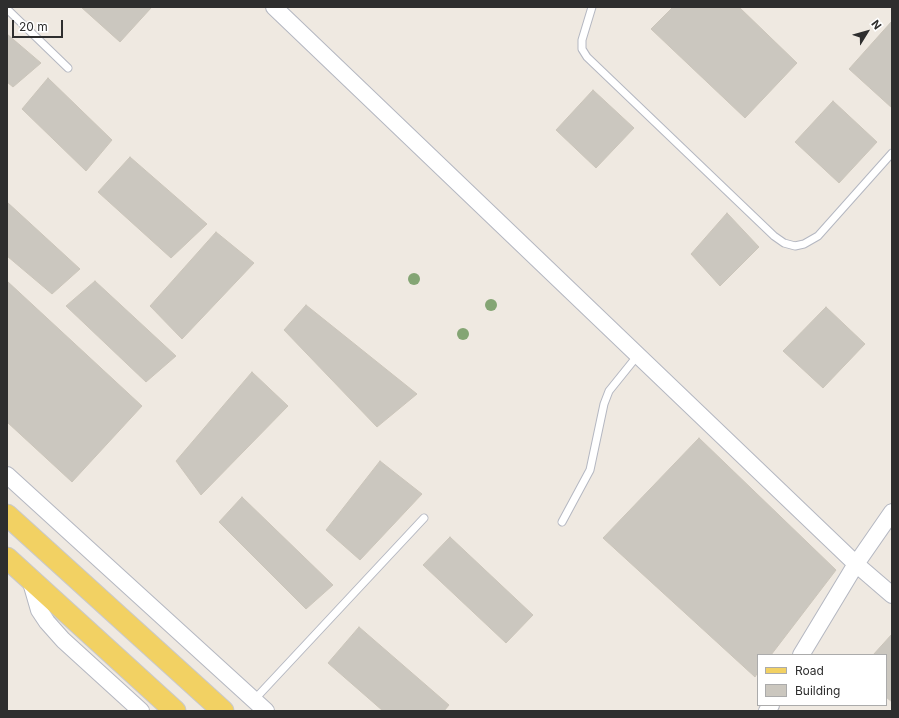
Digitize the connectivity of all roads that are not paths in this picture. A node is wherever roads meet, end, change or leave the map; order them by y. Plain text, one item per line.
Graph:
1 (274, 7) edge
2 (592, 7) edge
3 (7, 9) edge
4 (68, 68) dead end
5 (892, 153) edge
6 (638, 355) junction
7 (7, 474) edge
8 (892, 512) edge
9 (7, 514) edge
10 (424, 518) dead end
11 (562, 522) dead end
12 (7, 558) edge
13 (856, 564) junction
14 (30, 579) junction
15 (892, 595) edge
16 (802, 654) edge
17 (254, 700) junction
18 (141, 711) edge
19 (174, 711) edge
20 (223, 711) edge
21 (266, 711) edge

1 - 6 street
2 - 5 lane
3 - 4 lane
6 - 11 lane
6 - 13 street
7 - 17 street
8 - 13 street
9 - 20 main road
10 - 17 lane
12 - 14 main road
13 - 15 street
13 - 16 street
14 - 18 street
14 - 19 main road
17 - 21 street

